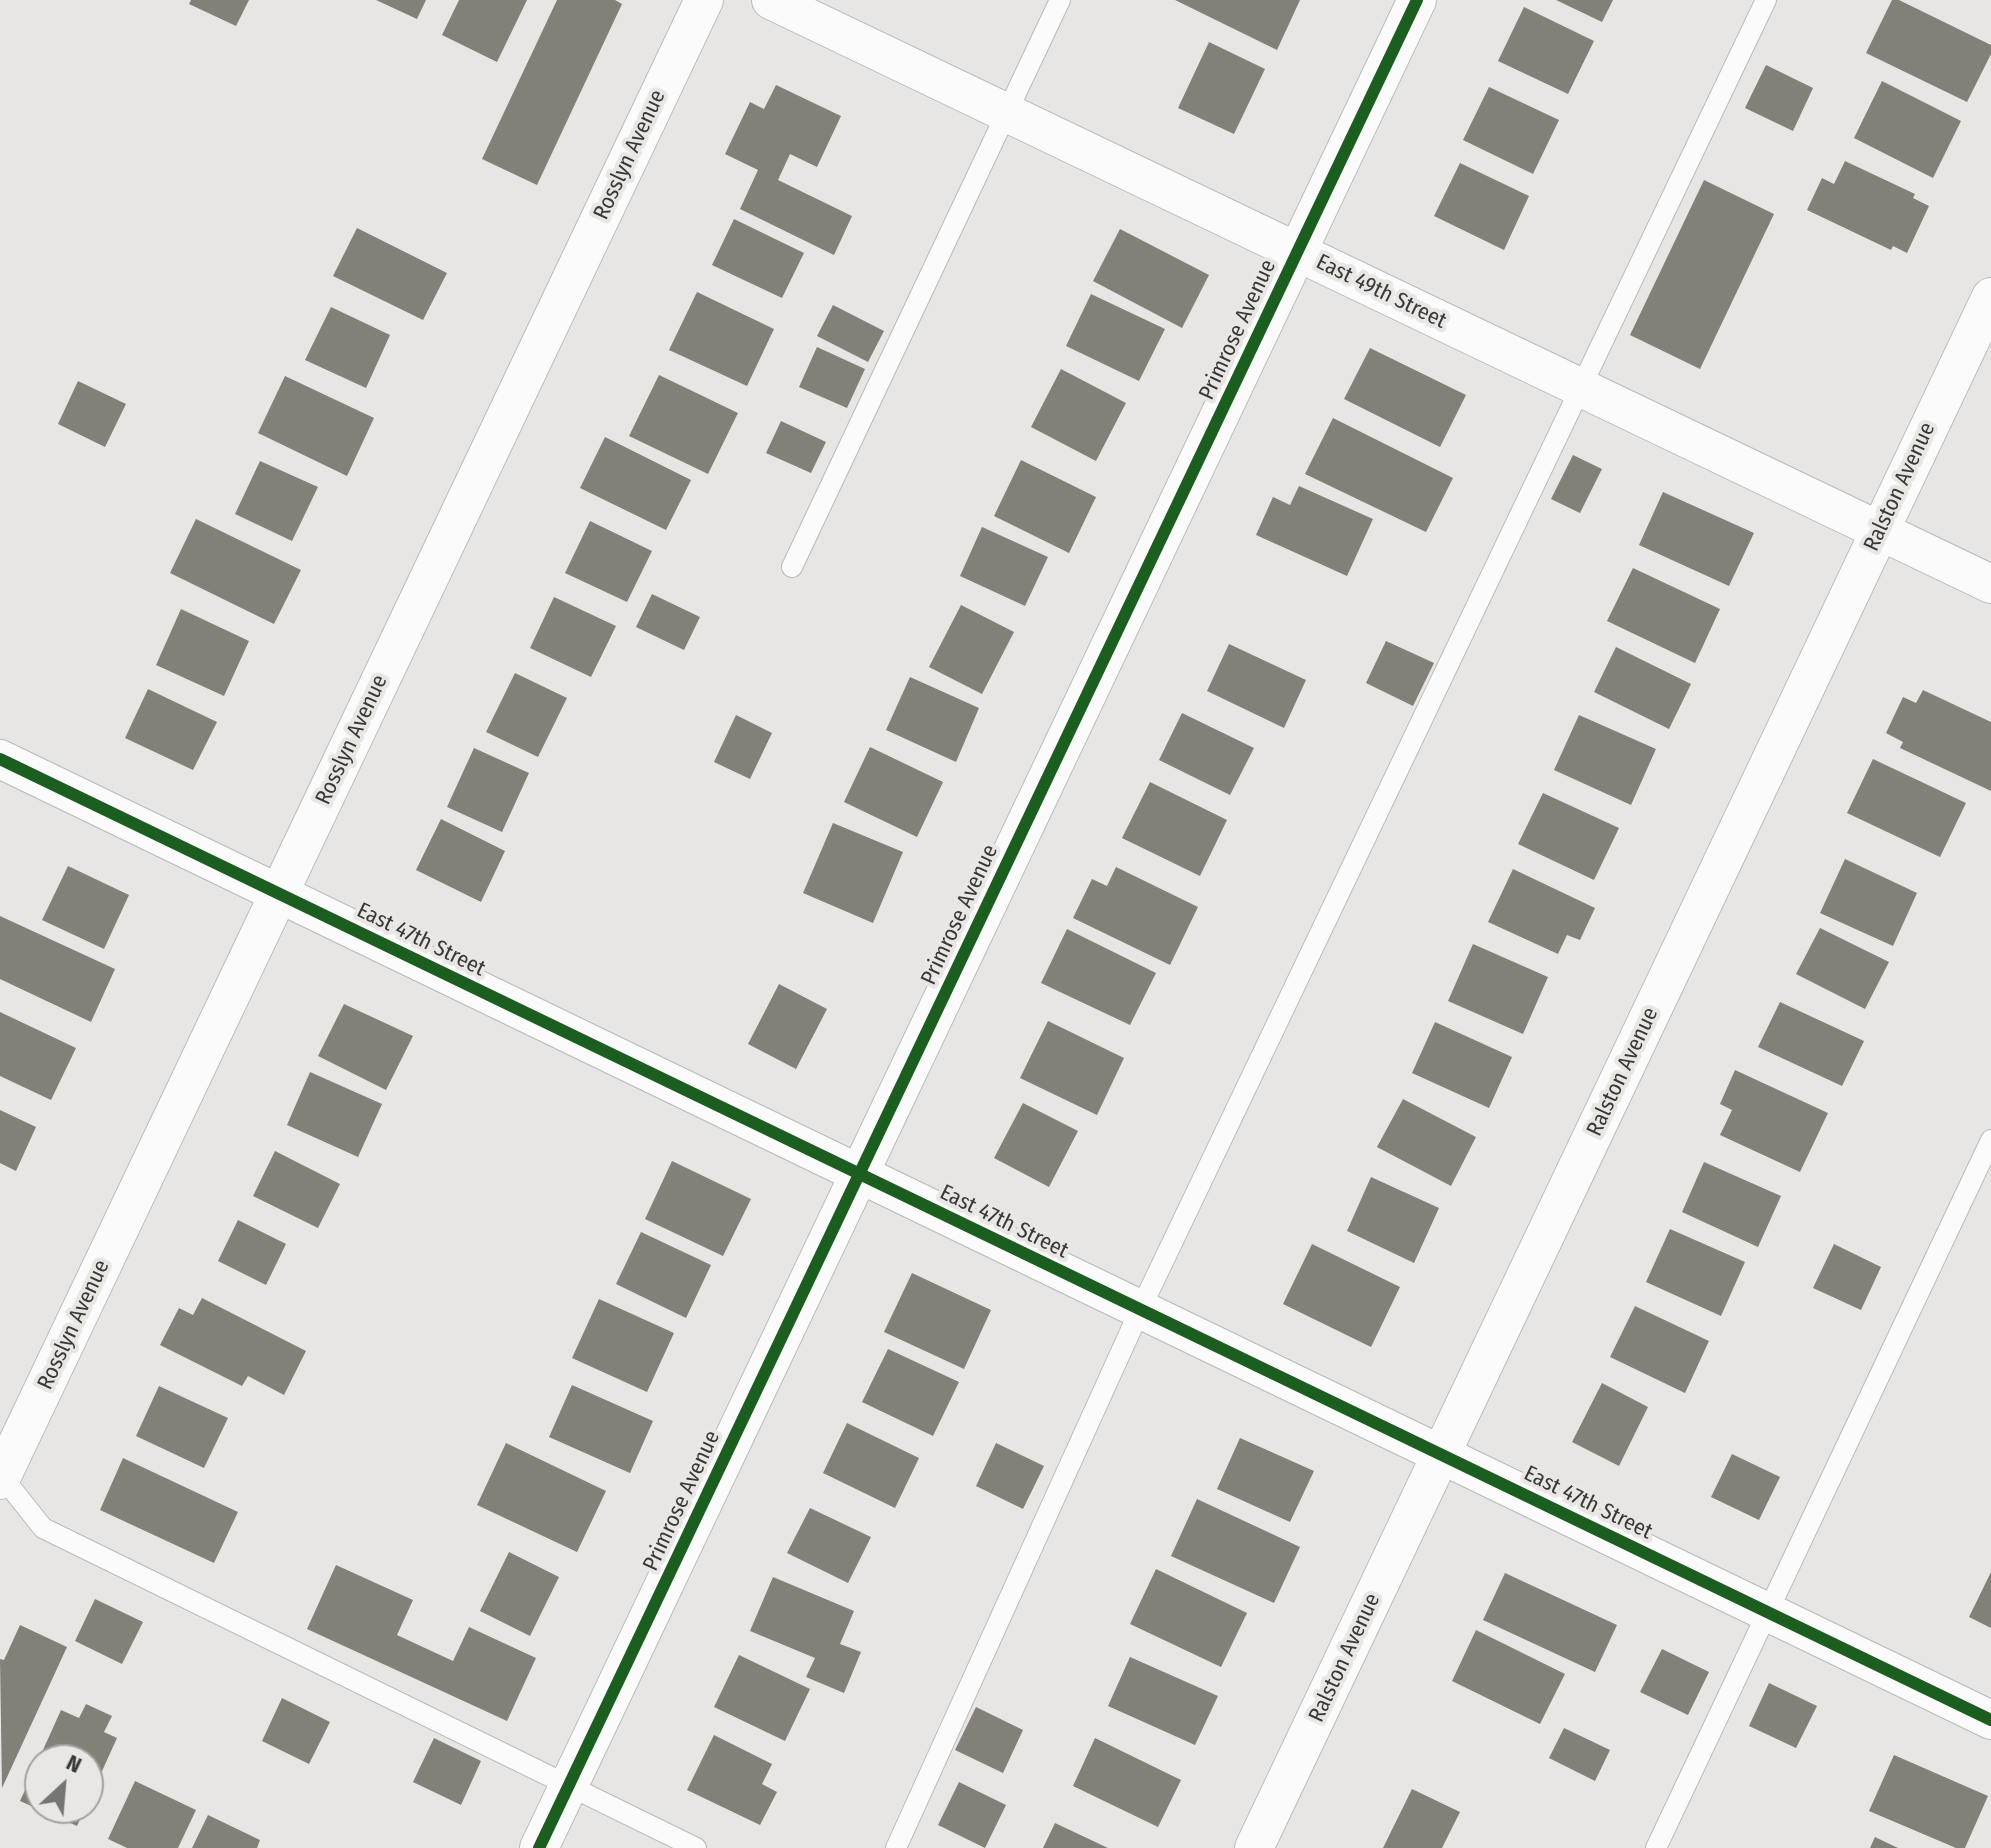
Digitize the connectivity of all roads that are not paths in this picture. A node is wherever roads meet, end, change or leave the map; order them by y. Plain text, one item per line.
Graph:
1 (704, 0) edge
2 (771, 0) edge
3 (1060, 0) edge
4 (1417, 0) edge
5 (1766, 0) edge
6 (1007, 113) junction
7 (1297, 252) junction
8 (1991, 297) edge
9 (1581, 388) junction
10 (1880, 531) junction
11 (792, 567) dead end
12 (1991, 584) edge
13 (0, 759) edge
14 (279, 894) junction
15 (1991, 1140) edge
16 (859, 1174) junction
17 (1140, 1310) junction
18 (1441, 1455) junction
19 (1, 1476) edge
20 (1766, 1611) junction
21 (1991, 1720) edge
22 (568, 1787) junction
23 (539, 1848) edge
24 (696, 1848) edge
25 (896, 1848) edge
26 (1254, 1848) edge
27 (1656, 1848) edge

1 - 14 street, Rosslyn Avenue
2 - 6 street, East 49th Street
3 - 6 lane
4 - 7 street, Primrose Avenue
5 - 9 lane
6 - 7 street, East 49th Street
6 - 11 lane
7 - 9 street, East 49th Street
7 - 16 street, Primrose Avenue
8 - 10 street, Ralston Avenue
9 - 10 street, East 49th Street
9 - 17 lane
10 - 12 street, East 49th Street
10 - 18 street, Ralston Avenue
13 - 14 street, East 47th Street
14 - 16 street, East 47th Street
14 - 19 street, Rosslyn Avenue
15 - 20 lane
16 - 17 street, East 47th Street
16 - 22 street, Primrose Avenue
17 - 18 street, East 47th Street
17 - 25 lane
18 - 20 street, East 47th Street
18 - 26 street, Ralston Avenue
19 - 22 lane
20 - 21 street, East 47th Street
20 - 27 lane
22 - 23 street, Primrose Avenue
22 - 24 lane

